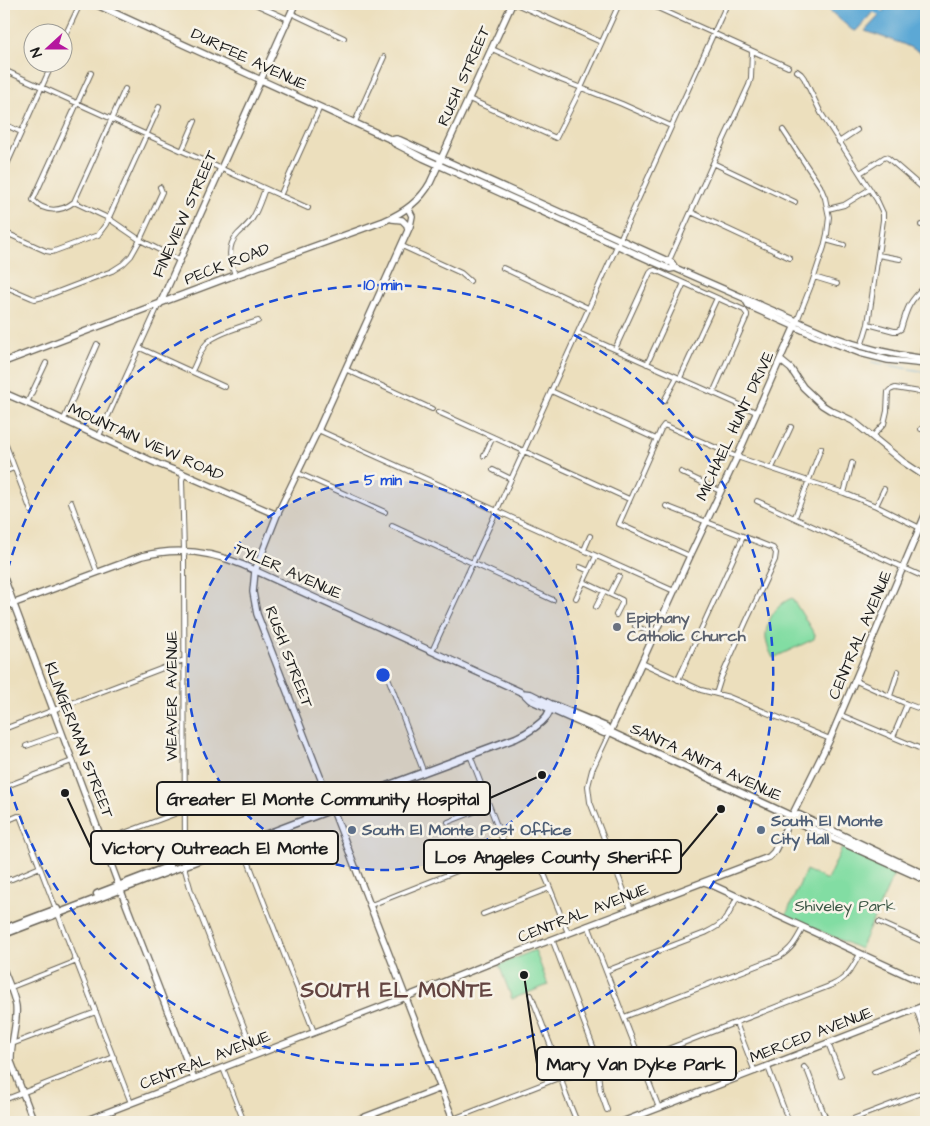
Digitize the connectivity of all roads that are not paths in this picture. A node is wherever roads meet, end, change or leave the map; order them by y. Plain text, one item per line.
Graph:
1 (8, 4) edge
2 (80, 4) edge
3 (95, 4) edge
4 (255, 4) edge
5 (295, 4) edge
6 (512, 4) edge
7 (516, 4) edge
8 (619, 4) edge
9 (649, 4) edge
10 (727, 4) edge
11 (4, 13) edge
12 (290, 16) junction
13 (71, 22) edge
14 (713, 34) junction
15 (344, 38) dead end
16 (602, 42) junction
17 (492, 48) junction
18 (752, 51) junction
19 (384, 57) dead end
20 (788, 67) dead end
21 (4, 70) edge
22 (797, 71) dead end
23 (49, 72) edge
24 (91, 73) dead end
25 (261, 79) junction
26 (42, 88) junction
27 (581, 88) junction
28 (125, 89) dead end
29 (469, 99) junction
30 (76, 104) junction
31 (158, 107) dead end
32 (320, 107) junction
33 (111, 119) junction
34 (195, 120) dead end
35 (355, 122) junction
36 (4, 124) edge
37 (671, 126) junction
38 (784, 130) dead end
39 (857, 130) dead end
40 (21, 132) junction
41 (146, 135) junction
42 (839, 142) junction
43 (182, 151) junction
44 (440, 162) junction
45 (712, 163) junction
46 (221, 168) junction
47 (4, 171) edge
48 (860, 174) junction
49 (160, 187) dead end
50 (870, 189) junction
51 (265, 190) junction
52 (926, 191) edge
53 (280, 196) junction
54 (74, 202) junction
55 (796, 202) dead end
56 (308, 208) dead end
57 (408, 208) junction
58 (828, 209) junction
59 (691, 212) junction
60 (108, 218) junction
61 (389, 219) junction
62 (921, 225) dead end
63 (926, 225) edge
64 (409, 230) junction
65 (4, 232) edge
66 (140, 240) junction
67 (826, 240) junction
68 (619, 243) junction
69 (844, 244) dead end
70 (402, 246) junction
71 (878, 255) junction
72 (790, 258) dead end
73 (900, 259) dead end
74 (179, 260) junction
75 (667, 265) junction
76 (503, 268) dead end
77 (235, 275) junction
78 (814, 277) junction
79 (470, 281) dead end
80 (684, 283) junction
81 (837, 284) dead end
82 (926, 286) edge
83 (4, 288) edge
84 (717, 298) junction
85 (160, 304) junction
86 (588, 308) junction
87 (258, 321) dead end
88 (796, 324) junction
89 (868, 324) junction
90 (926, 328) edge
91 (578, 333) junction
92 (97, 344) dead end
93 (140, 348) junction
94 (615, 349) junction
95 (860, 350) junction
96 (780, 360) junction
97 (925, 361) edge
98 (4, 362) edge
99 (46, 363) dead end
100 (647, 364) junction
101 (345, 369) junction
102 (192, 371) junction
103 (678, 377) junction
104 (225, 387) dead end
105 (551, 391) junction
106 (4, 393) edge
107 (713, 393) junction
108 (926, 393) edge
109 (664, 401) dead end
110 (28, 402) junction
111 (432, 409) dead end
112 (438, 412) dead end
113 (756, 412) junction
114 (64, 419) junction
115 (791, 427) dead end
116 (318, 430) junction
117 (99, 436) junction
118 (873, 436) junction
119 (493, 437) junction
120 (656, 439) junction
121 (4, 440) edge
122 (821, 448) dead end
123 (523, 451) junction
124 (484, 456) dead end
125 (737, 457) junction
126 (852, 463) dead end
127 (14, 468) junction
128 (772, 468) junction
129 (493, 470) dead end
130 (4, 472) edge
131 (681, 472) dead end
132 (298, 473) junction
133 (184, 474) junction
134 (926, 477) edge
135 (511, 479) junction
136 (810, 481) junction
137 (884, 489) dead end
138 (720, 491) junction
139 (844, 493) junction
140 (629, 499) junction
141 (757, 501) dead end
142 (71, 502) dead end
143 (666, 506) dead end
144 (876, 506) junction
145 (497, 510) junction
146 (31, 511) dead end
147 (385, 512) dead end
148 (926, 514) edge
149 (277, 515) junction
150 (795, 517) junction
151 (706, 522) junction
152 (392, 526) dead end
153 (920, 528) junction
154 (590, 536) dead end
155 (743, 537) junction
156 (584, 550) junction
157 (184, 551) junction
158 (596, 556) junction
159 (690, 556) junction
160 (473, 562) junction
161 (580, 567) dead end
162 (904, 567) junction
163 (254, 570) junction
164 (589, 571) junction
165 (97, 572) junction
166 (619, 576) dead end
167 (4, 578) edge
168 (926, 578) edge
169 (584, 582) junction
170 (604, 591) junction
171 (674, 592) junction
172 (610, 594) junction
173 (576, 598) dead end
174 (553, 600) dead end
175 (13, 604) junction
176 (4, 607) edge
177 (596, 607) dead end
178 (616, 616) dead end
179 (635, 626) dead end
180 (926, 628) edge
181 (656, 632) junction
182 (926, 633) edge
183 (432, 651) junction
184 (184, 660) junction
185 (642, 663) junction
186 (898, 671) dead end
187 (389, 680) dead end
188 (678, 680) junction
189 (856, 681) junction
190 (716, 694) junction
191 (890, 696) junction
192 (926, 697) edge
193 (907, 704) junction
194 (552, 707) junction
195 (53, 710) junction
196 (924, 710) edge
197 (841, 716) junction
198 (4, 729) edge
199 (610, 732) junction
200 (62, 733) junction
201 (894, 737) junction
202 (830, 739) junction
203 (26, 746) dead end
204 (926, 750) edge
205 (470, 756) junction
206 (72, 760) junction
207 (424, 773) junction
208 (4, 787) edge
209 (489, 806) junction
210 (333, 808) junction
211 (185, 810) junction
212 (791, 816) junction
213 (4, 822) edge
214 (448, 822) dead end
215 (102, 841) junction
216 (241, 842) junction
217 (507, 852) junction
218 (185, 863) junction
219 (40, 867) junction
220 (466, 868) dead end
221 (457, 871) dead end
222 (914, 872) junction
223 (926, 875) edge
224 (926, 880) edge
225 (4, 882) edge
226 (704, 882) junction
227 (120, 888) junction
228 (550, 888) junction
229 (737, 897) junction
230 (371, 905) junction
231 (631, 909) junction
232 (58, 911) junction
233 (483, 914) dead end
234 (880, 922) dead end
235 (588, 925) junction
236 (803, 928) junction
237 (4, 929) edge
238 (568, 933) junction
239 (4, 934) edge
240 (552, 939) junction
241 (926, 943) edge
242 (860, 954) junction
243 (77, 962) junction
244 (4, 971) edge
245 (606, 971) junction
246 (926, 984) edge
247 (7, 989) edge
248 (531, 995) dead end
249 (406, 997) junction
250 (926, 1004) edge
251 (916, 1009) junction
252 (96, 1012) junction
253 (624, 1017) junction
254 (736, 1022) junction
255 (314, 1032) junction
256 (926, 1036) edge
257 (828, 1043) junction
258 (12, 1044) junction
259 (4, 1047) edge
260 (926, 1051) edge
261 (255, 1055) junction
262 (114, 1057) junction
263 (640, 1060) junction
264 (768, 1067) junction
265 (804, 1067) dead end
266 (223, 1068) junction
267 (755, 1072) junction
268 (874, 1072) dead end
269 (598, 1074) junction
270 (841, 1076) dead end
271 (561, 1077) junction
272 (194, 1079) junction
273 (441, 1088) junction
274 (926, 1091) edge
275 (22, 1092) junction
276 (4, 1100) edge
277 (131, 1103) junction
278 (659, 1108) junction
279 (607, 1110) dead end
280 (454, 1120) edge
281 (34, 1122) edge
282 (82, 1122) edge
283 (244, 1122) edge
284 (352, 1122) edge
285 (577, 1122) edge
286 (623, 1122) edge
287 (789, 1122) edge
288 (827, 1122) edge
289 (844, 1122) edge

1 - 11 street
2 - 13 street
3 - 25 street, DURFEE AVENUE
4 - 12 street
5 - 12 street, FINEVIEW STREET
6 - 17 street, RUSH STREET
7 - 16 street
8 - 16 street
9 - 14 street
10 - 14 street
12 - 15 street
12 - 25 street, FINEVIEW STREET
14 - 18 street
14 - 37 street
16 - 27 street
17 - 27 street
17 - 29 street, RUSH STREET
18 - 20 street
18 - 45 street
19 - 35 street
21 - 26 street
22 - 42 street
23 - 26 street
24 - 30 street
25 - 32 street, DURFEE AVENUE
25 - 46 street, FINEVIEW STREET
26 - 30 street
26 - 40 street
27 - 29 street
27 - 37 street
28 - 33 street
29 - 44 street, RUSH STREET
30 - 33 street
30 - 54 street
31 - 41 street
32 - 35 street, DURFEE AVENUE
32 - 53 street
33 - 41 street
33 - 54 street
34 - 43 street
35 - 44 street, DURFEE AVENUE
36 - 40 street
37 - 68 street
38 - 58 street, MICHAEL HUNT DRIVE
39 - 42 street
40 - 47 street
41 - 43 street
41 - 60 street
42 - 48 street
43 - 46 street
44 - 57 street, PECK ROAD
44 - 68 street, DURFEE AVENUE
45 - 55 street
45 - 59 street
46 - 51 street
46 - 74 street, FINEVIEW STREET
48 - 50 street
48 - 52 street
49 - 66 street
50 - 58 street
50 - 71 street
51 - 53 street
51 - 77 street
53 - 56 street
54 - 60 street
57 - 61 street, PECK ROAD
57 - 64 street, RUSH STREET
58 - 67 street, MICHAEL HUNT DRIVE
59 - 72 street
59 - 75 street
60 - 65 street
60 - 66 street
61 - 64 street
61 - 77 street, PECK ROAD
62 - 63 street
64 - 70 street, RUSH STREET
66 - 74 street
66 - 83 street
67 - 69 street
67 - 78 street, MICHAEL HUNT DRIVE
68 - 75 street, DURFEE AVENUE
68 - 86 street
70 - 79 street
70 - 101 street, RUSH STREET
71 - 73 street
71 - 89 street
74 - 85 street, FINEVIEW STREET
75 - 88 street, DURFEE AVENUE
76 - 86 street
77 - 85 street, PECK ROAD
78 - 81 street
78 - 88 street, MICHAEL HUNT DRIVE
80 - 84 street
80 - 94 street
80 - 100 street
82 - 89 street
84 - 103 street
84 - 107 street
85 - 93 street, FINEVIEW STREET
85 - 98 street, PECK ROAD
86 - 91 street
87 - 102 street
88 - 95 street
88 - 96 street, MICHAEL HUNT DRIVE
89 - 95 street
90 - 97 highway
91 - 94 street
91 - 105 street
92 - 114 street
93 - 102 street
93 - 117 street, FINEVIEW STREET
94 - 100 street
95 - 97 street
96 - 113 street, MICHAEL HUNT DRIVE
96 - 118 street
99 - 110 street
100 - 103 street
101 - 111 street
101 - 116 street, RUSH STREET
102 - 104 street
103 - 107 street
103 - 109 street
105 - 120 street
105 - 123 street
106 - 110 street, MOUNTAIN VIEW ROAD
107 - 113 street
108 - 118 street
110 - 114 street, MOUNTAIN VIEW ROAD
112 - 119 street
113 - 125 street, MICHAEL HUNT DRIVE
114 - 117 street, MOUNTAIN VIEW ROAD
115 - 128 street
116 - 132 street, RUSH STREET
116 - 145 street
117 - 133 street, MOUNTAIN VIEW ROAD
118 - 134 street
119 - 123 street
119 - 124 street
120 - 125 street
120 - 140 street
121 - 127 street
122 - 136 street
123 - 135 street
123 - 140 street
125 - 128 street
125 - 138 street, MICHAEL HUNT DRIVE
126 - 139 street
127 - 130 street
127 - 146 street
128 - 136 street
129 - 135 street
131 - 138 street
132 - 147 street
132 - 149 street, RUSH STREET
133 - 149 street, MOUNTAIN VIEW ROAD
133 - 157 street, WEAVER AVENUE
135 - 145 street
136 - 139 street
136 - 150 street
137 - 144 street
138 - 151 street, MICHAEL HUNT DRIVE
139 - 144 street
140 - 159 street
141 - 150 street
142 - 165 street
143 - 151 street
144 - 153 street
145 - 156 street
145 - 160 street
148 - 153 street, CENTRAL AVENUE
149 - 163 street, RUSH STREET
150 - 162 street
151 - 155 street
151 - 159 street, MICHAEL HUNT DRIVE
152 - 160 street
153 - 162 street, CENTRAL AVENUE
154 - 156 street
155 - 188 street
155 - 190 street
156 - 158 street
157 - 163 street, TYLER AVENUE
157 - 165 street, TYLER AVENUE
157 - 184 street, WEAVER AVENUE
158 - 164 street
158 - 171 street
159 - 171 street, MICHAEL HUNT DRIVE
160 - 174 street
160 - 183 street
161 - 164 street
162 - 168 street
162 - 189 street, CENTRAL AVENUE
163 - 183 street, TYLER AVENUE
163 - 210 street, RUSH STREET
164 - 169 street
165 - 175 street, TYLER AVENUE
166 - 172 street
167 - 175 street, KLINGERMAN STREET
169 - 170 street
169 - 173 street
170 - 172 street
170 - 177 street
171 - 181 street, MICHAEL HUNT DRIVE
172 - 178 street
175 - 176 street, TYLER AVENUE
175 - 195 street, KLINGERMAN STREET
179 - 181 street
180 - 182 street
181 - 185 street, MICHAEL HUNT DRIVE
183 - 194 street, TYLER AVENUE
184 - 195 street
184 - 211 street, WEAVER AVENUE
185 - 188 street
185 - 199 street, MICHAEL HUNT DRIVE
186 - 191 street
187 - 207 street
188 - 190 street
189 - 191 street
189 - 197 street, CENTRAL AVENUE
190 - 202 street
191 - 193 street
192 - 196 street
193 - 196 street
193 - 201 street
194 - 199 main road, SANTA ANITA AVENUE
194 - 205 main road
195 - 198 street
195 - 200 street, KLINGERMAN STREET
197 - 201 street
197 - 202 street, CENTRAL AVENUE
199 - 212 main road, SANTA ANITA AVENUE
199 - 231 street
200 - 203 street
200 - 206 street, KLINGERMAN STREET
201 - 204 street
202 - 212 street, CENTRAL AVENUE
205 - 207 main road
205 - 209 street
206 - 208 street
206 - 215 street, KLINGERMAN STREET
207 - 210 main road
209 - 214 street
209 - 217 street
210 - 216 main road
210 - 230 street, RUSH STREET
211 - 215 street
211 - 218 street, WEAVER AVENUE
212 - 222 main road, SANTA ANITA AVENUE
212 - 226 street, CENTRAL AVENUE
213 - 219 street
215 - 227 street, KLINGERMAN STREET
216 - 218 main road
216 - 255 street
217 - 220 street
217 - 228 street
218 - 227 main road
218 - 261 street, WEAVER AVENUE
219 - 225 street
219 - 232 street
221 - 230 street
222 - 223 main road, SANTA ANITA AVENUE
222 - 224 main road, SANTA ANITA AVENUE
226 - 229 street
226 - 231 street, CENTRAL AVENUE
227 - 232 main road
227 - 272 street, KLINGERMAN STREET
228 - 233 street
228 - 238 street
229 - 236 street
229 - 245 street
230 - 249 street, RUSH STREET
231 - 235 street, CENTRAL AVENUE
232 - 237 main road
232 - 239 main road
232 - 243 street
234 - 241 street
235 - 238 street, CENTRAL AVENUE
235 - 245 street
236 - 242 street
236 - 253 street
238 - 240 street, CENTRAL AVENUE
240 - 249 street, CENTRAL AVENUE
240 - 269 street
242 - 246 street
242 - 254 street
243 - 247 street
243 - 252 street
244 - 247 street
245 - 253 street
247 - 258 street
248 - 271 street
249 - 255 street, CENTRAL AVENUE
249 - 273 street, RUSH STREET
250 - 251 street, MERCED AVENUE
251 - 256 street
251 - 257 street, MERCED AVENUE
252 - 258 street
252 - 262 street
253 - 263 street
254 - 263 street
254 - 267 street
255 - 261 street, CENTRAL AVENUE
257 - 264 street, MERCED AVENUE
257 - 270 street
258 - 259 street
258 - 275 street
260 - 268 street
261 - 266 street, CENTRAL AVENUE
262 - 275 street
262 - 277 street
263 - 269 street
263 - 278 street
264 - 267 street, MERCED AVENUE
264 - 287 street
265 - 288 street
266 - 272 street, CENTRAL AVENUE
266 - 283 street
267 - 278 street, MERCED AVENUE
269 - 271 street
269 - 279 street
271 - 280 street
271 - 285 street
272 - 277 street, CENTRAL AVENUE
273 - 280 street, RUSH STREET
273 - 284 street
274 - 289 street
275 - 276 street
275 - 281 street
277 - 282 street, CENTRAL AVENUE
278 - 286 street, MERCED AVENUE

